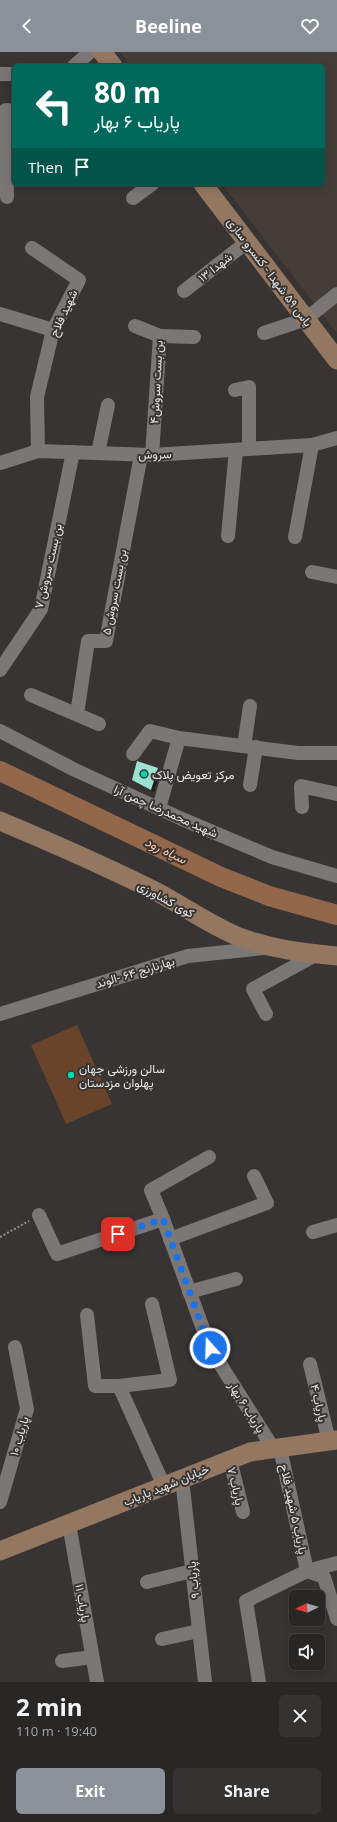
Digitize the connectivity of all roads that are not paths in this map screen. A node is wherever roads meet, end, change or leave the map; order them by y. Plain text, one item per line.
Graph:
1 (90, 52) edge
2 (102, 52) edge
3 (76, 64) edge
4 (111, 64) edge
5 (0, 74) edge
6 (12, 74) edge
7 (12, 111) edge
8 (149, 186) edge
9 (205, 186) edge
10 (7, 197) dead end
11 (133, 198) dead end
12 (247, 242) junction
13 (32, 248) dead end
14 (184, 292) dead end
15 (337, 294) edge
16 (0, 314) edge
17 (306, 319) junction
18 (135, 326) dead end
19 (53, 330) junction
20 (264, 333) dead end
21 (160, 336) junction
22 (194, 337) dead end
23 (337, 360) edge
24 (235, 390) dead end
25 (108, 405) dead end
26 (337, 438) edge
27 (312, 445) junction
28 (243, 449) junction
29 (38, 451) junction
30 (73, 452) junction
31 (98, 453) junction
32 (146, 455) junction
33 (0, 463) edge
34 (228, 536) dead end
35 (295, 537) dead end
36 (312, 572) dead end
37 (337, 577) edge
38 (4, 656) edge
39 (0, 670) edge
40 (31, 695) dead end
41 (250, 706) dead end
42 (77, 714) junction
43 (100, 724) dead end
44 (0, 731) edge
45 (179, 738) junction
46 (250, 747) junction
47 (337, 753) edge
48 (133, 754) dead end
49 (250, 785) dead end
50 (337, 794) edge
51 (302, 807) dead end
52 (158, 808) junction
53 (0, 821) edge
54 (337, 876) edge
55 (274, 946) junction
56 (317, 954) junction
57 (337, 956) edge
58 (0, 1014) edge
59 (266, 1014) dead end
60 (209, 1157) dead end
61 (254, 1176) dead end
62 (39, 1215) road end
63 (163, 1219) junction
64 (337, 1225) edge
65 (313, 1232) dead end
66 (170, 1239) junction
67 (236, 1279) dead end
68 (190, 1292) junction
69 (152, 1304) dead end
70 (87, 1315) dead end
71 (14, 1347) dead end
72 (310, 1364) dead end
73 (119, 1386) junction
74 (333, 1441) edge
75 (276, 1448) junction
76 (230, 1460) junction
77 (182, 1479) junction
78 (164, 1486) junction
79 (0, 1502) edge
80 (243, 1512) dead end
81 (69, 1524) junction
82 (1, 1547) edge
83 (337, 1563) edge
84 (192, 1571) junction
85 (307, 1571) junction
86 (148, 1582) dead end
87 (337, 1619) edge
88 (199, 1631) junction
89 (162, 1639) dead end
90 (92, 1657) junction
91 (62, 1661) dead end
92 (97, 1682) edge
93 (205, 1682) edge
94 (259, 1682) edge

1 - 3 street
2 - 4 street
5 - 6 street
7 - 10 street
8 - 11 street
9 - 12 street, یاس ۵۹ شهدا - کنسرو سازی
12 - 14 street, شهدا ۱۳
12 - 17 street, یاس ۵۹ شهدا - کنسرو سازی
13 - 19 street, شهید فلاح
15 - 17 street
16 - 19 street
17 - 20 street
17 - 23 street, یاس ۵۹ شهدا - کنسرو سازی
18 - 21 street, بن بست سروش۴
19 - 29 street, شهید فلاح
21 - 22 street
21 - 32 street, بن بست سروش۴
24 - 28 street
25 - 31 street
26 - 27 street, سروش
27 - 28 street, سروش
27 - 35 street
28 - 32 street, سروش
28 - 34 street
29 - 30 street, سروش
29 - 33 street, سروش
30 - 31 street, سروش
30 - 38 street, بن بست سروش ۷
31 - 32 street, سروش
32 - 42 street, بن بست سروش ۵
36 - 37 street
38 - 39 street, بن بست سروش ۷
40 - 42 street
41 - 46 street
42 - 43 street
44 - 52 street, شهید محمدرضا چمن آرا
45 - 46 street
45 - 48 street
45 - 52 street
46 - 47 street
46 - 49 street
50 - 51 street
52 - 54 street, شهید محمدرضا چمن آرا
53 - 55 street, کوی کشاورزی
55 - 56 street, کوی کشاورزی
55 - 58 street, بهارنارنج ۶۴ -الوند
56 - 57 street, کوی کشاورزی
56 - 59 street
60 - 63 street, پاریاب ۶ بهار
61 - 66 street
62 - 63 street
63 - 66 street, پاریاب ۶ بهار
64 - 65 street
66 - 68 street, پاریاب ۶ بهار
67 - 68 street
68 - 75 street, پاریاب ۶ بهار
69 - 73 street
70 - 73 street
71 - 79 street, پاریاب ۱۰
72 - 74 street, پاریاب ۴
73 - 78 street
74 - 75 street, خیابان شهید پاریاب
75 - 76 street, خیابان شهید پاریاب
75 - 85 street, پاریاب ۵ شهید فلاح
76 - 77 street, خیابان شهید پاریاب
76 - 80 street, پاریاب ۷
77 - 78 street, خیابان شهید پاریاب
77 - 84 street, پاریاب ۹
78 - 81 street, خیابان شهید پاریاب
81 - 82 street, خیابان شهید پاریاب
81 - 90 street, پاریاب ۱۱
83 - 85 street
84 - 86 street
84 - 88 street, پاریاب ۹
85 - 87 street
85 - 94 street
88 - 89 street
88 - 93 street, پاریاب ۹
90 - 91 street
90 - 92 street, پاریاب ۱۱

